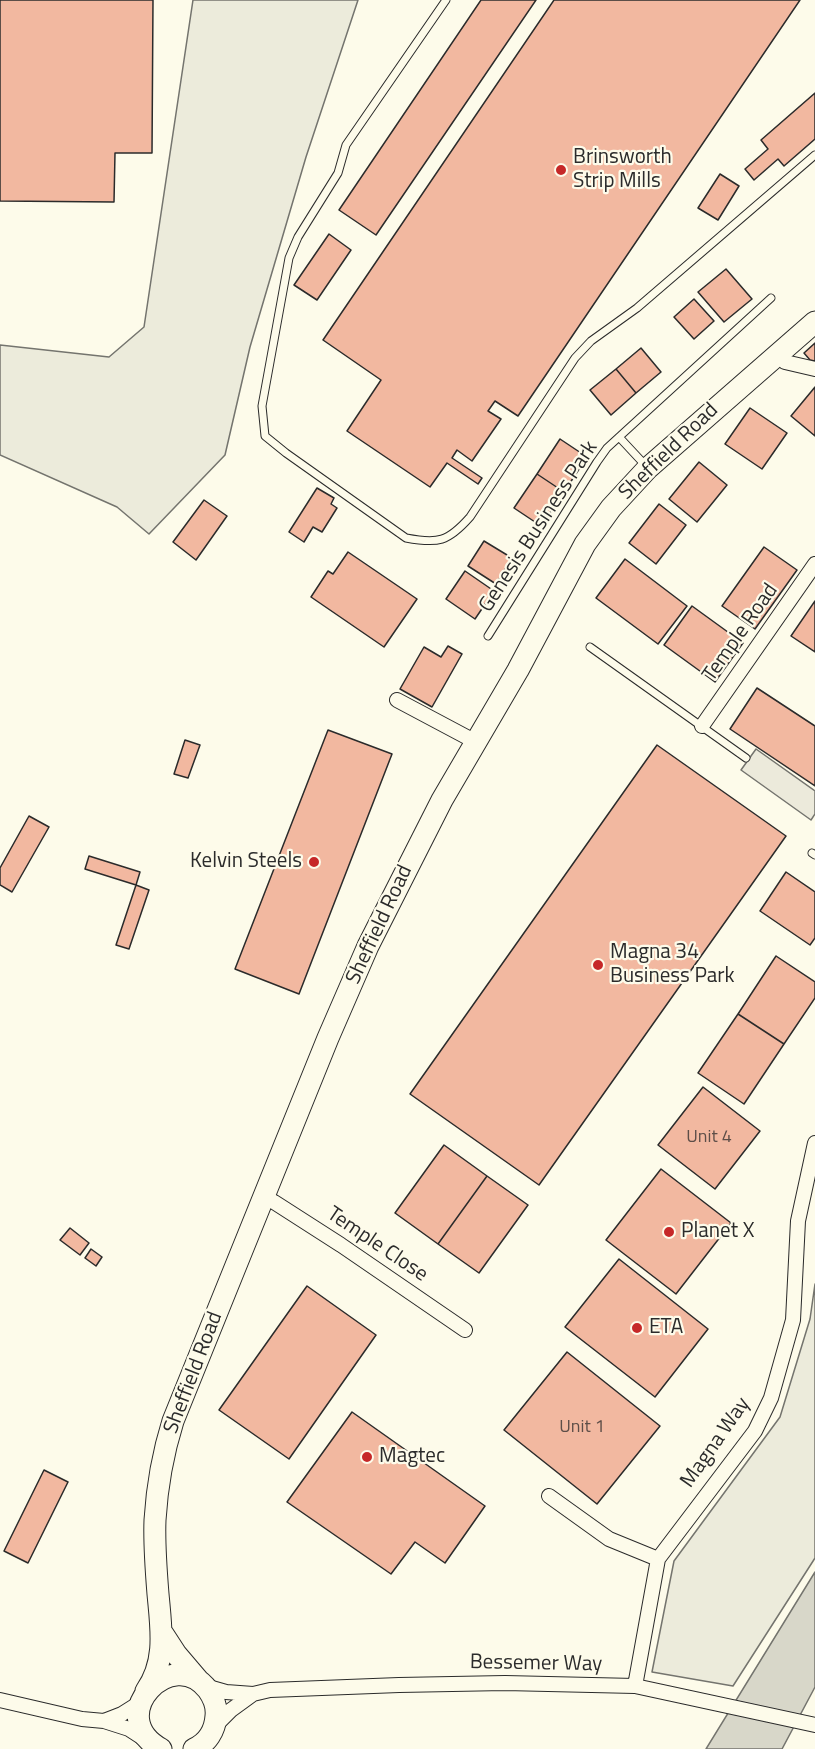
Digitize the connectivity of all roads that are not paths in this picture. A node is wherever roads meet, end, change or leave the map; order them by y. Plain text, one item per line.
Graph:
1 (446, 0) edge
2 (815, 155) edge
3 (771, 298) dead end
4 (815, 322) edge
5 (779, 354) junction
6 (815, 369) edge
7 (620, 437) junction
8 (648, 468) junction
9 (815, 564) edge
10 (488, 636) dead end
11 (590, 647) dead end
12 (397, 700) dead end
13 (702, 726) junction
14 (476, 742) junction
15 (746, 758) dead end
16 (815, 1143) edge
17 (264, 1197) junction
18 (465, 1330) dead end
19 (549, 1496) dead end
20 (658, 1560) junction
21 (163, 1634) junction
22 (203, 1684) junction
23 (635, 1686) junction
24 (253, 1694) junction
25 (143, 1696) junction
26 (0, 1700) edge
27 (104, 1721) junction
28 (815, 1725) edge
29 (206, 1741) edge
30 (157, 1747) edge

1 - 2 lane
3 - 7 lane, Genesis Business Park
4 - 5 main road, Sheffield Road
5 - 6 street
5 - 8 main road, Sheffield Road
7 - 8 lane, Genesis Business Park
7 - 10 lane, Genesis Business Park
8 - 14 main road, Sheffield Road
9 - 13 street, Temple Road
11 - 13 lane
12 - 14 street
13 - 15 lane
14 - 17 main road, Sheffield Road
16 - 20 street, Magna Way
17 - 18 street, Temple Close
17 - 21 main road, Sheffield Road
19 - 20 street
20 - 23 street, Magna Way
21 - 22 main road, Sheffield Road
21 - 25 main road, Sheffield Road
22 - 24 street, Bessemer Way
22 - 25 main road
22 - 29 main road
23 - 24 street, Bessemer Way
23 - 28 street, Bessemer Way
24 - 29 street, Bessemer Way
25 - 27 street
25 - 30 main road
26 - 27 street
27 - 30 street

